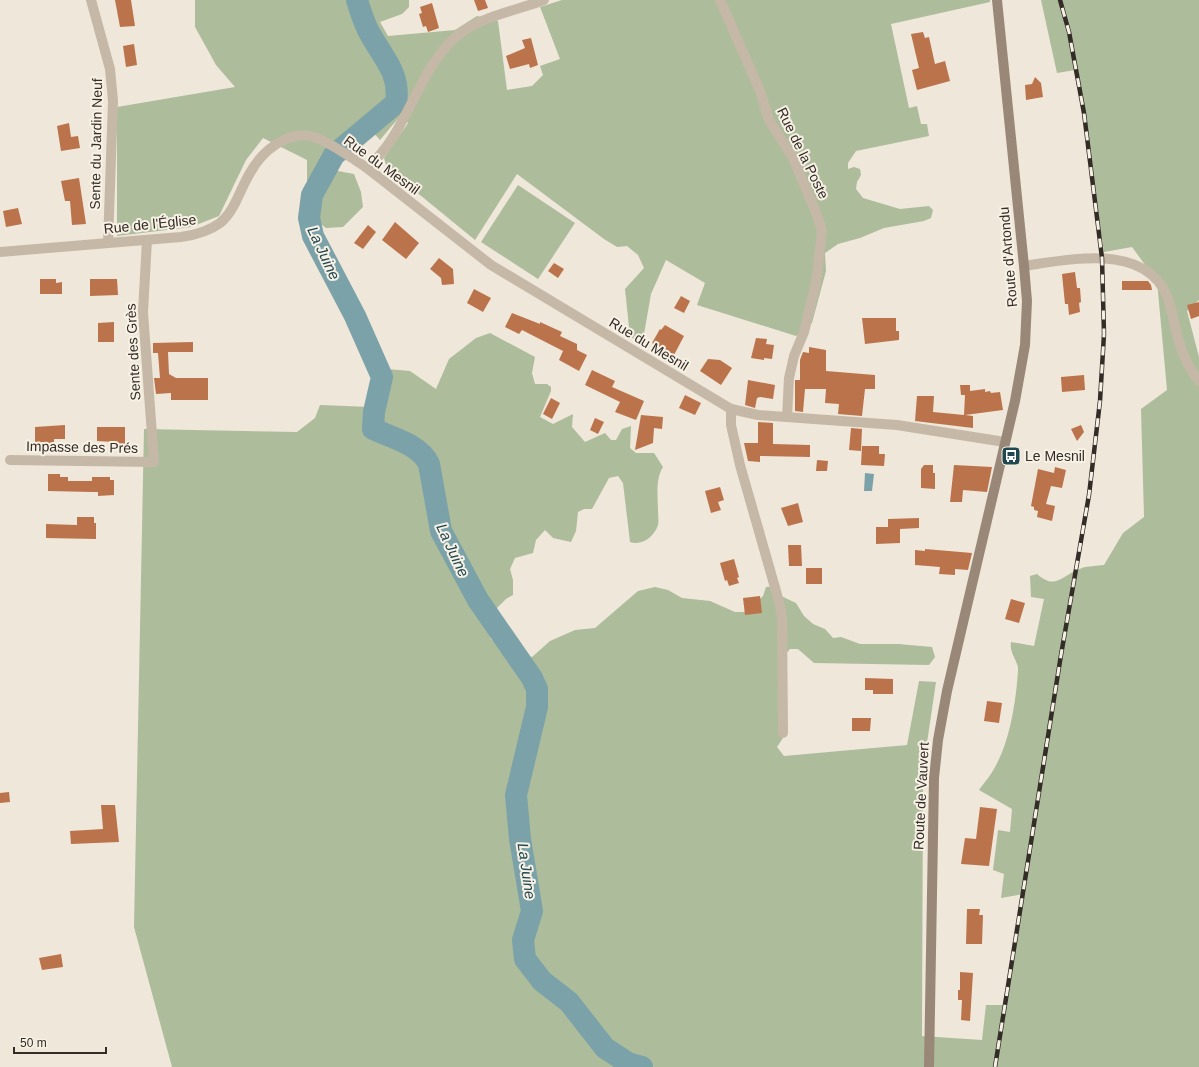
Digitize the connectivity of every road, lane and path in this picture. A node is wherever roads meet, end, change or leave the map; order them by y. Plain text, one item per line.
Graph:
1 (91, 0) edge
2 (514, 0) edge
3 (544, 0) edge
4 (720, 0) edge
5 (997, 0) edge
6 (515, 11) junction
7 (328, 145) joint
8 (367, 168) junction
9 (147, 240) junction
10 (108, 243) junction
11 (0, 252) edge
12 (1024, 266) junction
13 (1199, 381) edge
14 (731, 409) junction
15 (787, 417) junction
16 (1005, 442) junction
17 (10, 460) dead end
18 (154, 462) joint
19 (989, 509) joint
20 (784, 733) dead end
21 (929, 1067) edge

1 - 10 street, Sente du Jardin Neuf
2 - 6 street
3 - 6 street
4 - 15 street, Rue de la Poste
5 - 12 main road, Route d'Artondu
6 - 8 street
7 - 8 street, Rue du Mesnil
7 - 9 street, Rue de l'Église
8 - 14 street, Rue du Mesnil
9 - 10 street, Rue de l'Église
9 - 18 street, Sente des Grès
10 - 11 street, Rue de l'Église
12 - 13 street
12 - 16 main road, Route d'Artondu
14 - 15 street, Rue du Mesnil
14 - 20 street
15 - 16 street, Rue du Mesnil
16 - 19 main road, Route d'Artondu
17 - 18 street, Impasse des Prés
19 - 21 main road, Route de Vauvert

